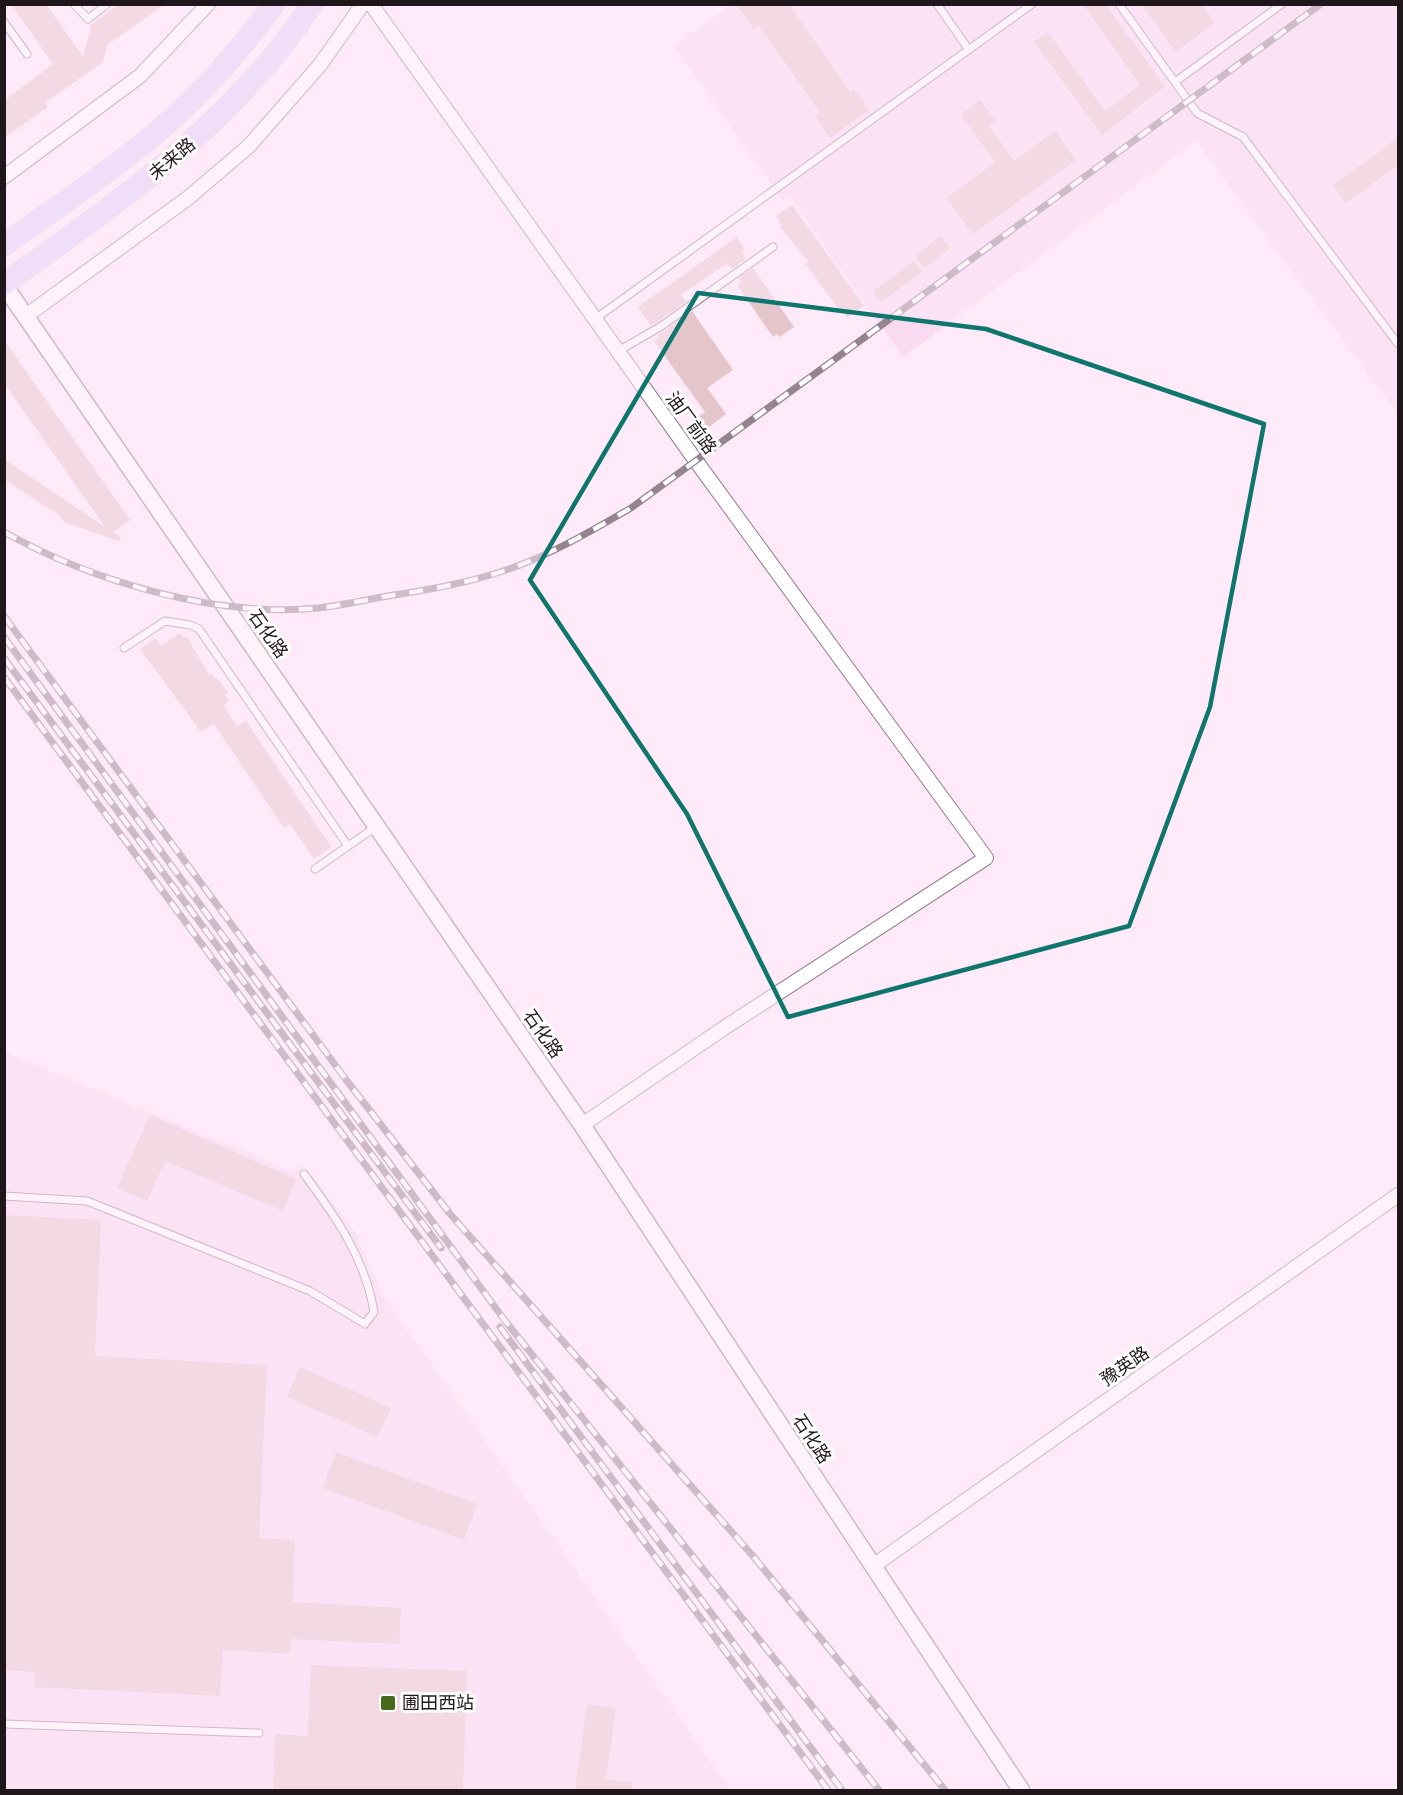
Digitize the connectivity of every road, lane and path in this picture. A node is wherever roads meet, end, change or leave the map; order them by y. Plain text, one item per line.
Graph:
1 (74, 4) edge
2 (107, 4) edge
3 (208, 4) edge
4 (274, 4) edge
5 (312, 4) edge
6 (363, 4) edge
7 (371, 4) edge
8 (937, 4) edge
9 (1032, 4) edge
10 (1119, 4) edge
11 (1282, 4) edge
12 (4, 22) edge
13 (969, 50) junction
14 (27, 54) dead end
15 (1175, 82) junction
16 (4, 177) edge
17 (4, 245) edge
18 (773, 248) dead end
19 (4, 284) edge
20 (23, 312) junction
21 (595, 319) junction
22 (1398, 344) edge
23 (618, 351) junction
24 (124, 648) dead end
25 (377, 826) junction
26 (348, 846) junction
27 (315, 869) dead end
28 (582, 1125) junction
29 (304, 1174) dead end
30 (1398, 1195) edge
31 (4, 1196) edge
32 (873, 1566) junction
33 (4, 1724) edge
34 (259, 1733) dead end
35 (1021, 1791) edge

1 - 2 lane
3 - 16 street
4 - 17 main road, 未来路
5 - 19 main road, 未来路
6 - 20 street
7 - 21 street, 油厂前路
8 - 13 lane
9 - 13 lane
10 - 15 lane
11 - 15 lane
12 - 14 lane
13 - 21 lane
15 - 22 lane
18 - 23 lane
19 - 20 street, 石化路
20 - 25 street, 石化路
21 - 23 street, 油厂前路
23 - 28 street, 油厂前路
24 - 26 lane
25 - 26 lane
25 - 28 street, 石化路
26 - 27 lane
28 - 32 street, 石化路
29 - 31 lane
30 - 32 street, 豫英路
32 - 35 street, 石化路
33 - 34 lane

